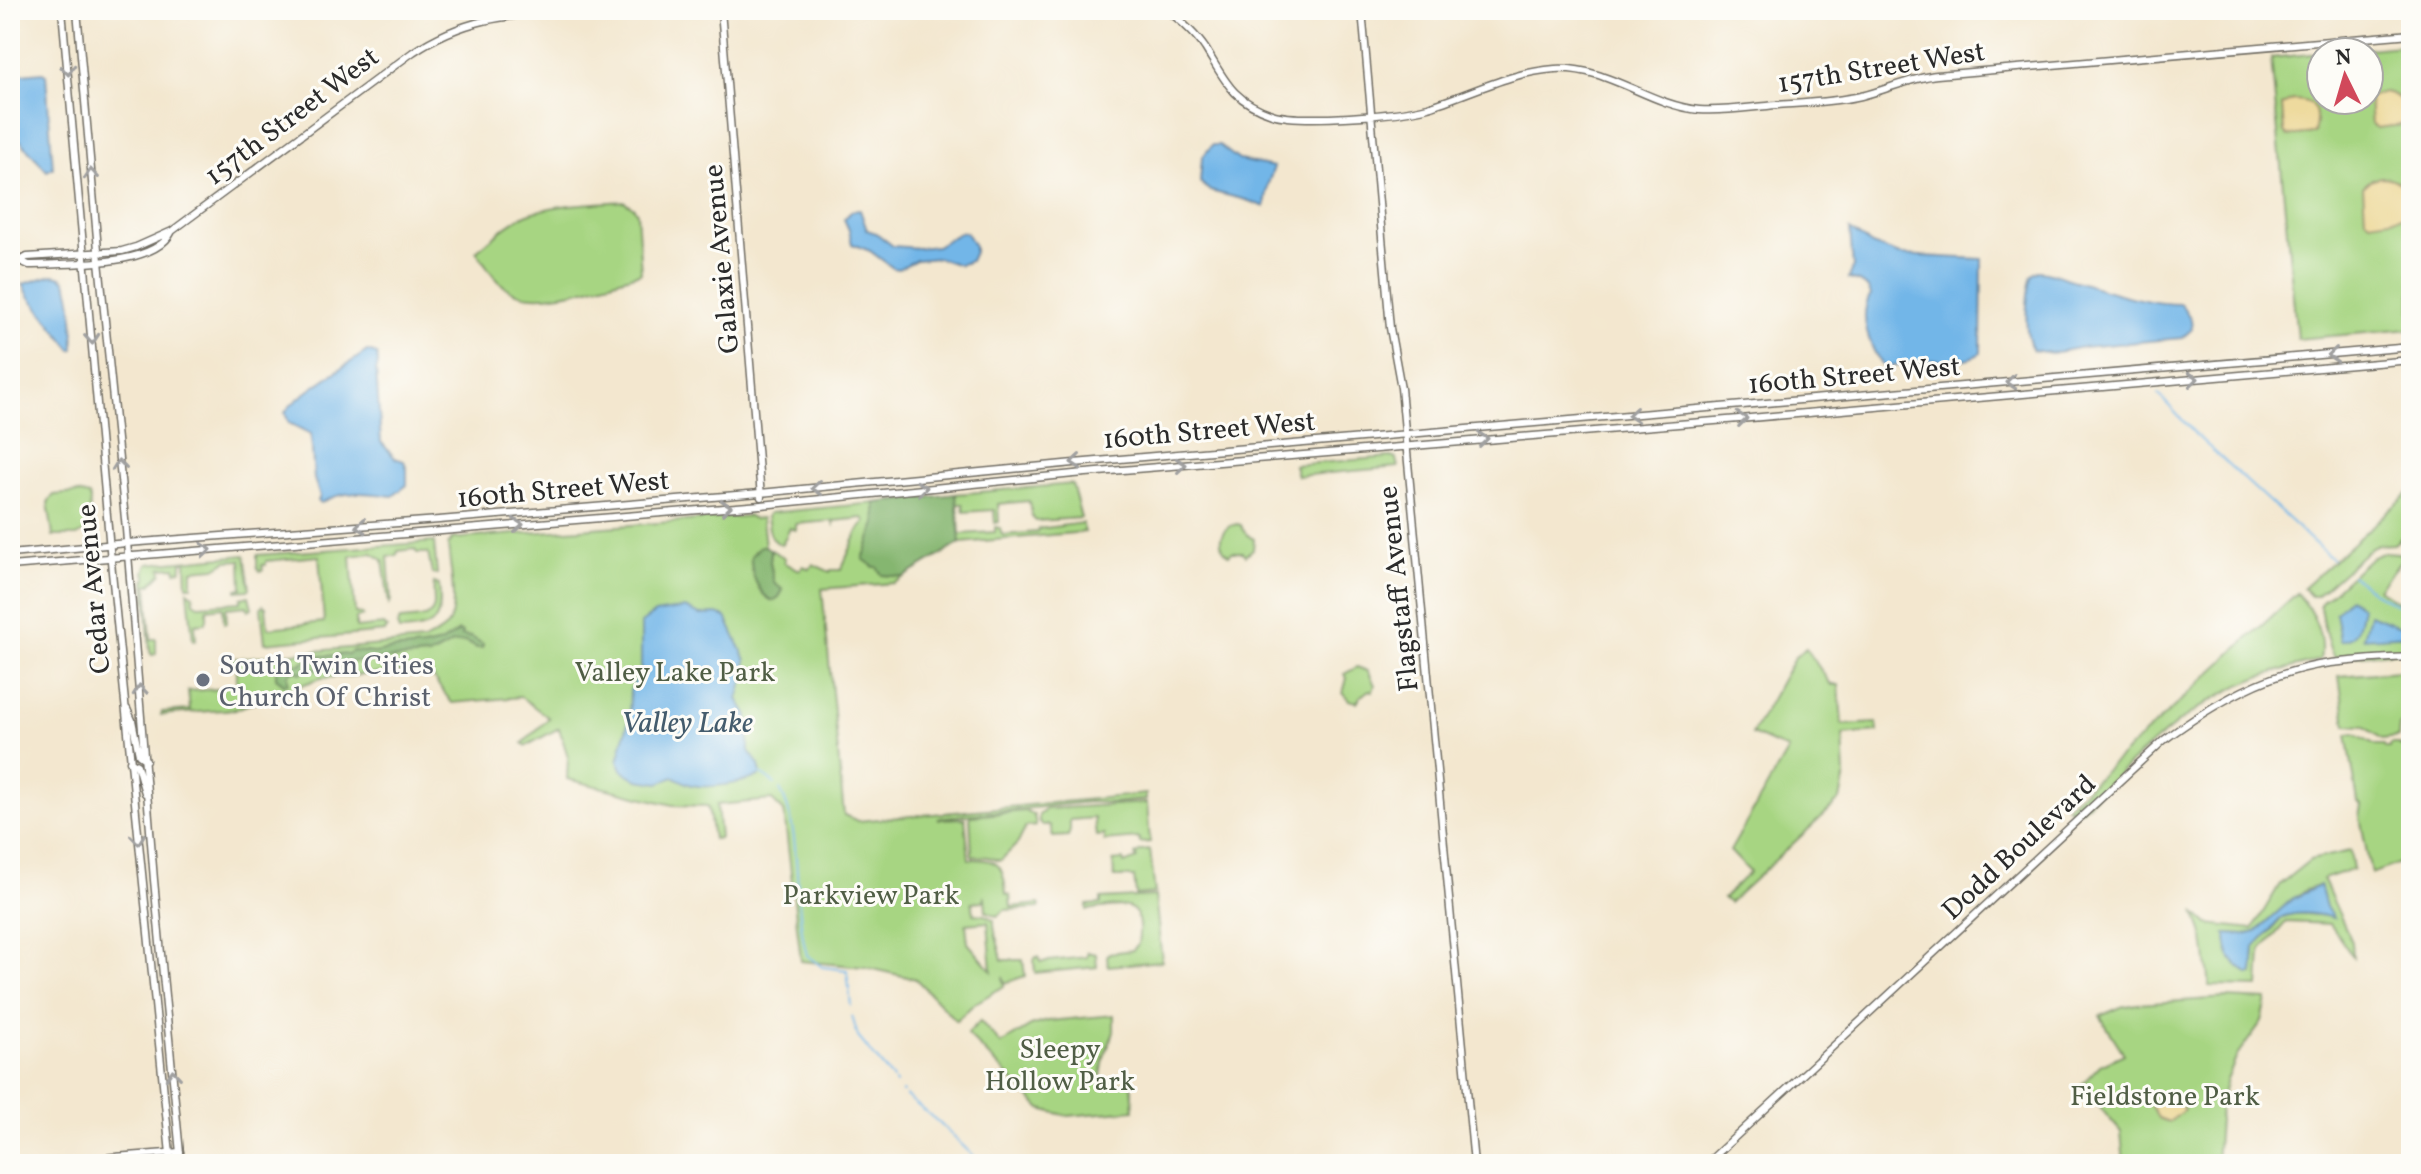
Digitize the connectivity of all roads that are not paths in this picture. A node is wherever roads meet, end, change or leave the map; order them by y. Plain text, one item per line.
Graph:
1 (62, 10) edge
2 (77, 10) edge
3 (579, 10) edge
4 (721, 10) edge
5 (1167, 10) edge
6 (1362, 10) edge
7 (2411, 34) edge
8 (1371, 114) junction
9 (172, 231) junction
10 (98, 252) junction
11 (84, 253) junction
12 (10, 261) edge
13 (20, 261) junction
14 (99, 261) junction
15 (85, 262) junction
16 (2411, 347) edge
17 (2411, 360) edge
18 (1405, 434) junction
19 (1405, 446) junction
20 (760, 493) junction
21 (761, 505) junction
22 (127, 543) junction
23 (110, 544) junction
24 (10, 554) edge
25 (128, 557) junction
26 (111, 558) junction
27 (10, 566) edge
28 (2411, 657) edge
29 (125, 706) junction
30 (146, 760) junction
31 (130, 761) junction
32 (149, 804) junction
33 (180, 1152) junction
34 (170, 1153) junction
35 (23, 1164) edge
36 (171, 1164) edge
37 (181, 1164) edge
38 (1474, 1164) edge
39 (1706, 1164) edge

1 -> 11 main road, Cedar Avenue
10 -> 2 main road, Cedar Avenue
3 - 9 main road, 157th Street West
4 - 20 main road, Galaxie Avenue
5 - 8 main road, 157th Street West
6 - 8 main road, Flagstaff Avenue
7 - 8 main road, 157th Street West
8 - 18 main road, Flagstaff Avenue
9 - 10 main road, 157th Street West
9 - 14 main road, 157th Street West
10 - 11 main road, 157th Street West
10 - 14 main road, Cedar Avenue
11 - 13 main road, 157th Street West
11 - 15 main road, Cedar Avenue
12 - 13 main road, 157th Street West
13 - 15 main road, 157th Street West
14 - 15 main road, 157th Street West
22 -> 14 main road, Cedar Avenue
15 -> 23 main road, Cedar Avenue
16 -> 18 main road, 160th Street West
19 -> 17 main road, 160th Street West
18 - 19 main road, Flagstaff Avenue
18 -> 20 main road, 160th Street West
21 -> 19 main road, 160th Street West
19 - 38 main road, Flagstaff Avenue
20 - 21 main road, Galaxie Avenue
20 -> 22 main road, 160th Street West
25 -> 21 main road, 160th Street West
22 - 23 main road, 160th Street West
22 - 25 main road, Cedar Avenue
23 - 24 main road, 160th Street West
23 - 26 main road, Cedar Avenue
25 - 26 main road, 160th Street West
30 -> 25 main road, Cedar Avenue
26 - 27 main road, 160th Street West
26 - 29 main road, Cedar Avenue
28 - 39 main road, Dodd Boulevard
29 - 30 main road
29 - 31 main road, Cedar Avenue
30 - 32 main road, Cedar Avenue
31 - 32 main road
31 -> 34 main road, Cedar Avenue
33 -> 32 main road, Cedar Avenue
33 - 34 main road
33 - 37 main road, Cedar Avenue
34 - 35 main road
34 - 36 main road, Cedar Avenue

